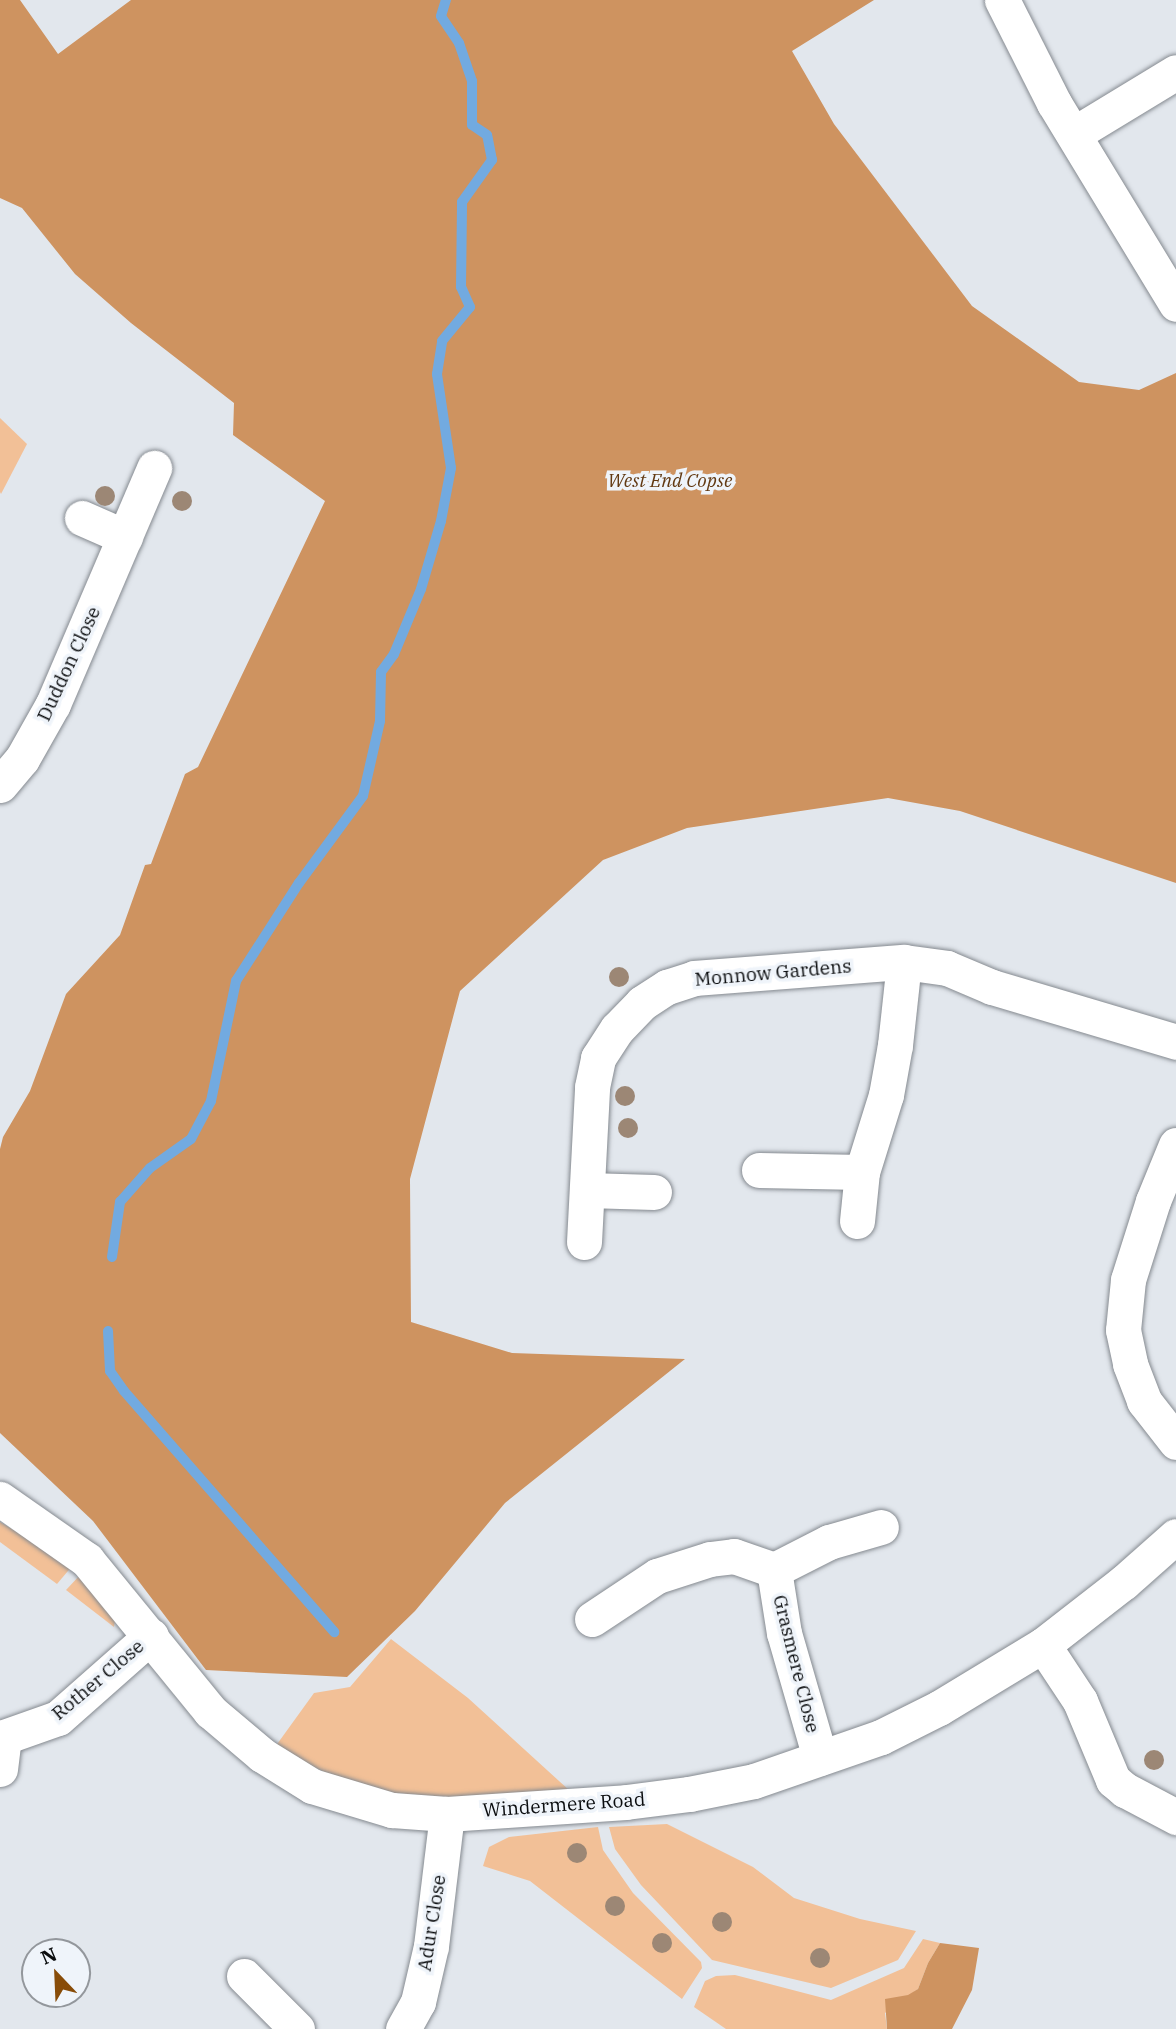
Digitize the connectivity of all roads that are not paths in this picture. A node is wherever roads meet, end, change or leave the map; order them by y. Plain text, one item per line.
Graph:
1 (1002, 0) edge
2 (1176, 72) edge
3 (1073, 134) junction
4 (1176, 304) edge
5 (154, 468) dead end
6 (82, 518) dead end
7 (125, 537) junction
8 (0, 785) edge
9 (904, 962) junction
10 (1176, 1042) edge
11 (1176, 1145) edge
12 (759, 1170) dead end
13 (862, 1172) junction
14 (587, 1190) junction
15 (654, 1192) dead end
16 (858, 1221) dead end
17 (584, 1242) dead end
18 (1176, 1442) edge
19 (0, 1499) edge
20 (881, 1527) dead end
21 (1176, 1536) edge
22 (774, 1570) junction
23 (592, 1619) dead end
24 (151, 1636) junction
25 (1043, 1645) junction
26 (1, 1747) edge
27 (820, 1758) junction
28 (1174, 1811) edge
29 (447, 1814) junction
30 (244, 1976) dead end
31 (297, 2029) edge
32 (403, 2029) edge

1 - 3 street
2 - 3 street
3 - 4 street
5 - 7 street, Duddon Close
6 - 7 street
7 - 8 street, Duddon Close
9 - 10 street, Monnow Gardens
9 - 13 street
9 - 14 street, Monnow Gardens
11 - 18 street
12 - 13 street
13 - 16 street
14 - 15 street
14 - 17 street, Monnow Gardens
19 - 24 street, Windermere Road
20 - 22 street, Grasmere Close
21 - 25 street, Windermere Road
22 - 23 street, Grasmere Close
22 - 27 street, Grasmere Close
24 - 26 street, Rother Close
24 - 29 street, Windermere Road
25 - 27 street, Windermere Road
25 - 28 street
27 - 29 street, Windermere Road
29 - 32 street, Adur Close
30 - 31 street

